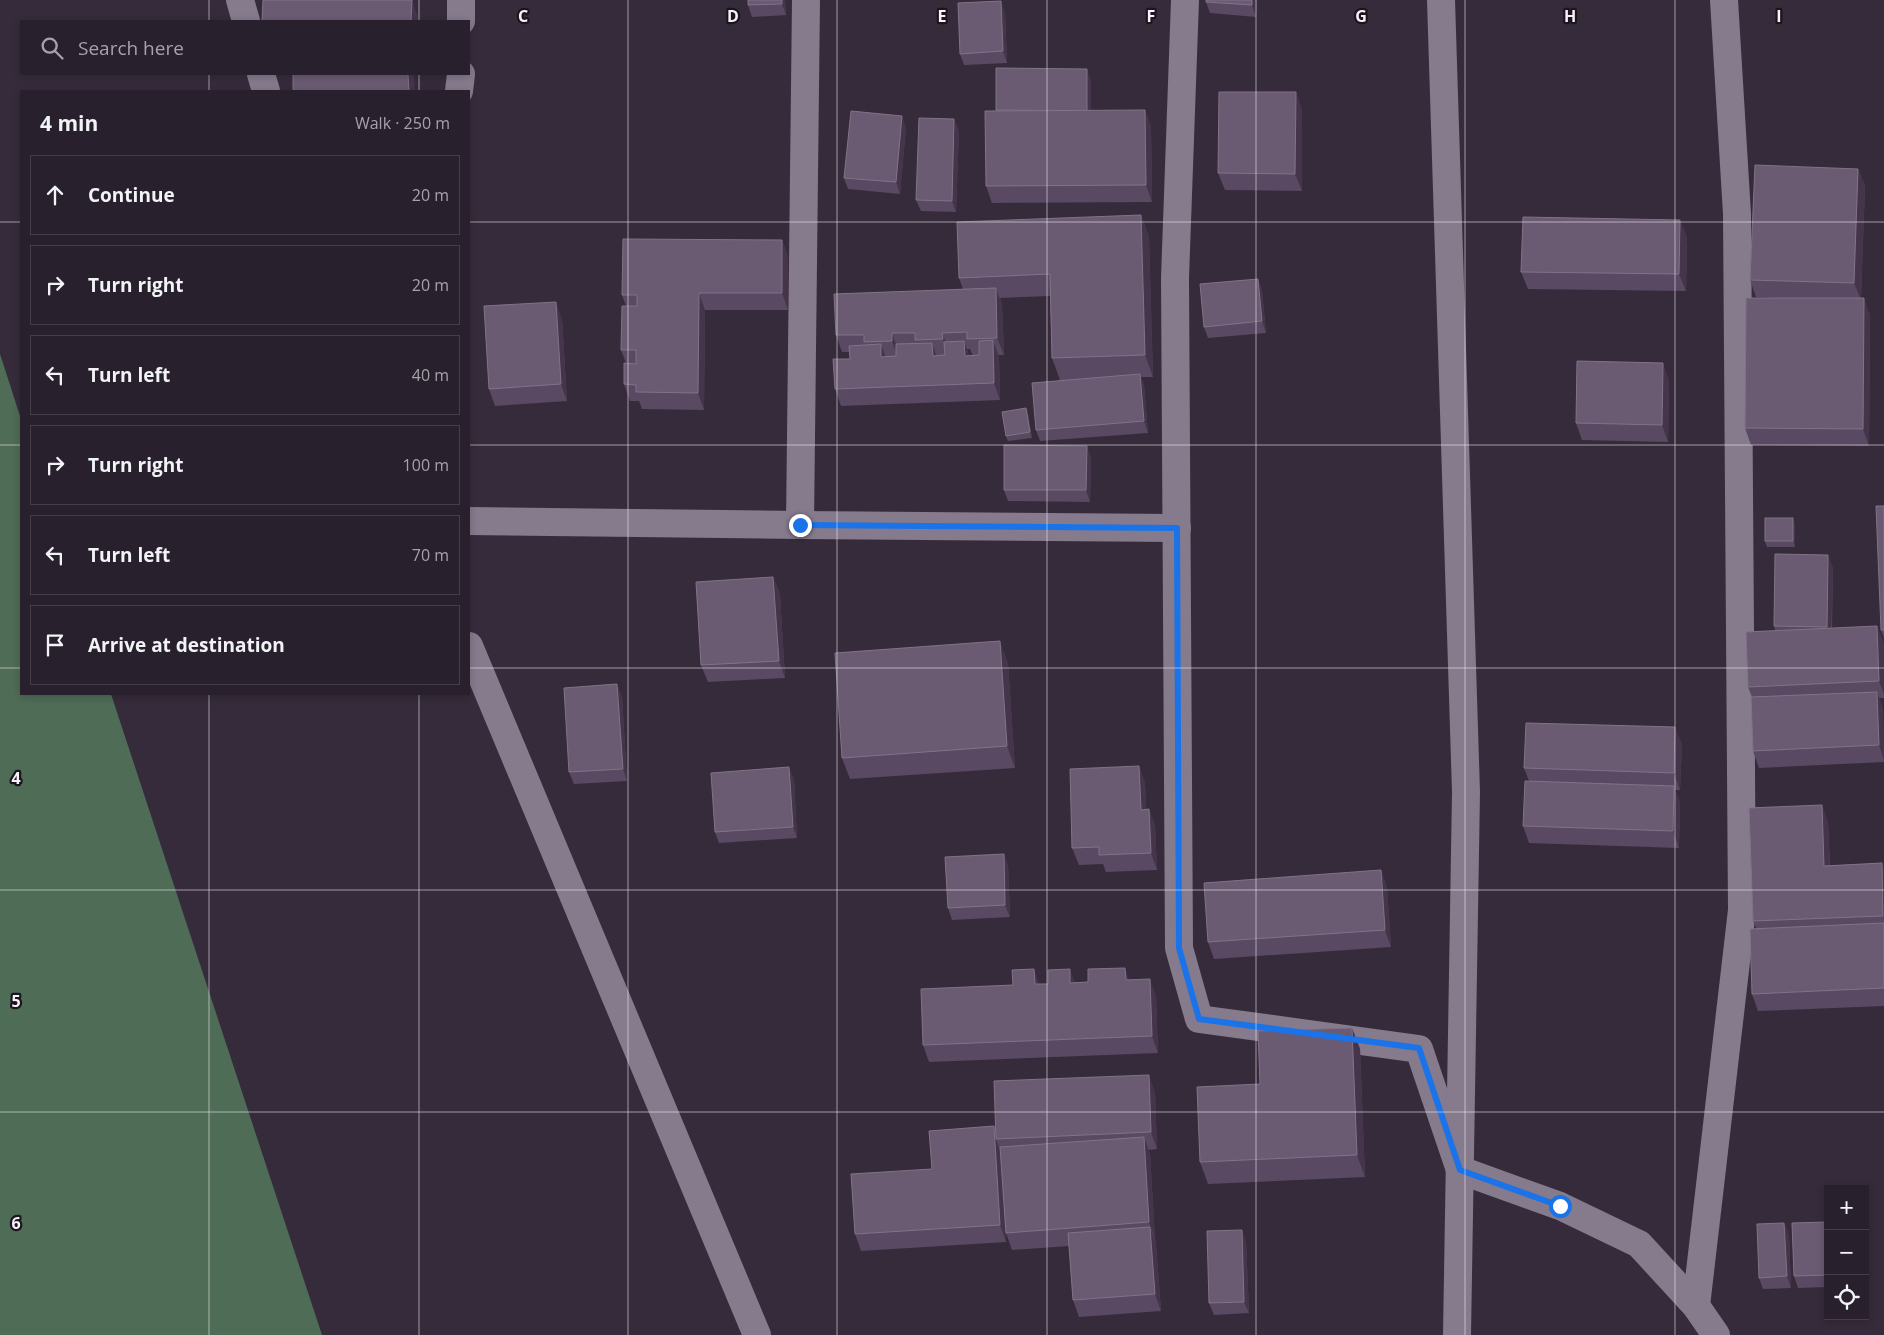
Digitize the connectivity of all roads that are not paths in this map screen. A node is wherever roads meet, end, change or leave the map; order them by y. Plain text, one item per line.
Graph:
1 (240, 0) edge
2 (461, 0) edge
3 (806, 0) edge
4 (1185, 0) edge
5 (1441, 0) edge
6 (1724, 0) edge
7 (246, 20) edge
8 (461, 20) edge
9 (261, 75) edge
10 (461, 75) edge
11 (266, 90) edge
12 (459, 90) edge
13 (470, 521) edge
14 (800, 525) junction
15 (1177, 528) junction
16 (470, 648) edge
17 (1460, 1170) junction
18 (1696, 1306) junction
19 (756, 1335) edge
20 (1458, 1335) edge
21 (1716, 1335) edge

1 - 7 street
2 - 8 street
3 - 14 street
4 - 15 street
5 - 17 street
6 - 18 street
9 - 11 street
10 - 12 street
13 - 14 street
14 - 15 street
15 - 17 street
16 - 19 street
17 - 18 street
17 - 20 street
18 - 21 street

